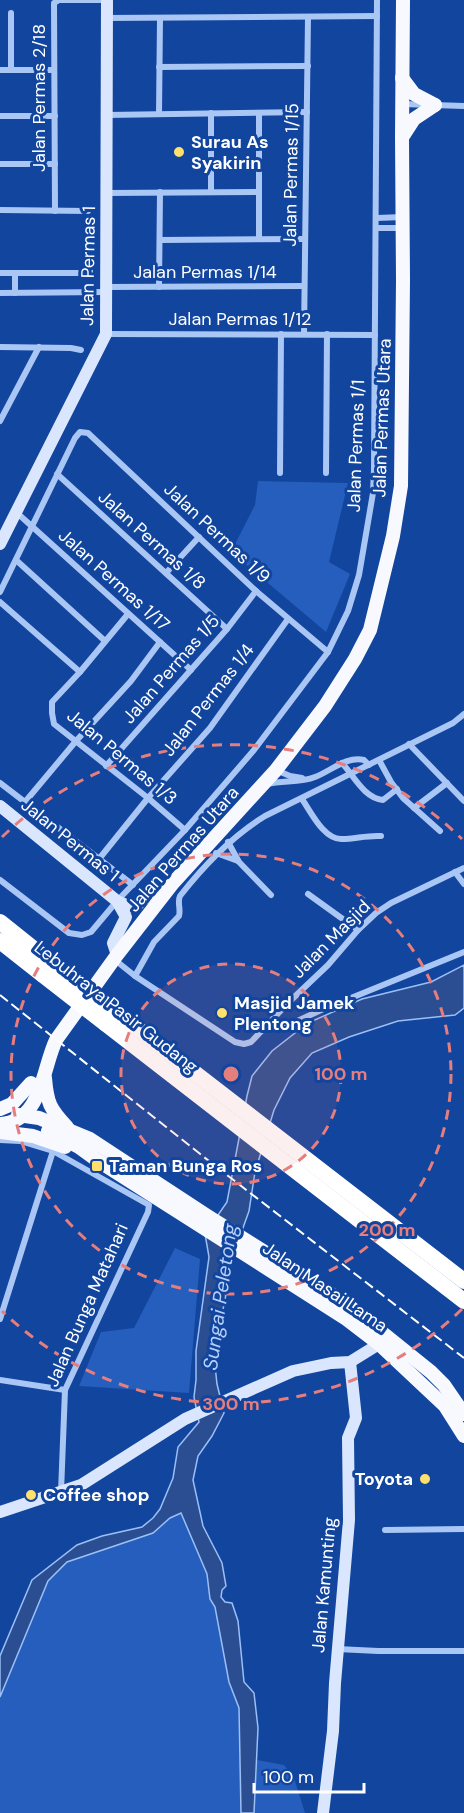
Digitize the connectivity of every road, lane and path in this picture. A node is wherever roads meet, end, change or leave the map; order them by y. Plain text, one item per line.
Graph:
1 (107, 0) edge
2 (377, 0) edge
3 (403, 0) edge
4 (11, 13) dead end
5 (377, 16) junction
6 (308, 17) junction
7 (107, 18) junction
8 (160, 18) junction
9 (308, 66) junction
10 (159, 67) junction
11 (0, 70) edge
12 (11, 70) junction
13 (54, 70) junction
14 (402, 78) junction
15 (402, 104) junction
16 (435, 105) junction
17 (464, 106) edge
18 (307, 112) junction
19 (211, 113) junction
20 (259, 113) junction
21 (159, 114) junction
22 (107, 115) junction
23 (0, 116) edge
24 (55, 117) junction
25 (402, 137) junction
26 (0, 164) edge
27 (55, 164) junction
28 (160, 192) junction
29 (211, 192) junction
30 (259, 192) junction
31 (107, 193) junction
32 (0, 210) edge
33 (55, 211) junction
34 (88, 211) dead end
35 (377, 218) junction
36 (403, 223) junction
37 (377, 228) junction
38 (89, 237) dead end
39 (259, 239) junction
40 (305, 239) junction
41 (160, 240) junction
42 (0, 273) edge
43 (15, 273) junction
44 (304, 286) junction
45 (159, 287) junction
46 (106, 290) junction
47 (0, 293) edge
48 (15, 293) junction
49 (106, 334) junction
50 (281, 334) junction
51 (304, 334) junction
52 (327, 334) junction
53 (375, 335) junction
54 (0, 347) edge
55 (39, 347) junction
56 (81, 350) dead end
57 (0, 421) edge
58 (326, 472) dead end
59 (280, 473) dead end
60 (57, 474) junction
61 (16, 512) junction
62 (33, 526) junction
63 (199, 537) junction
64 (0, 544) edge
65 (16, 560) junction
66 (166, 573) junction
67 (256, 591) junction
68 (0, 592) edge
69 (0, 602) edge
70 (128, 614) junction
71 (288, 619) junction
72 (227, 629) junction
73 (105, 641) junction
74 (160, 642) junction
75 (328, 652) junction
76 (191, 670) junction
77 (80, 672) junction
78 (464, 714) edge
79 (461, 720) edge
80 (76, 741) junction
81 (409, 744) junction
82 (379, 760) junction
83 (342, 763) junction
84 (369, 765) junction
85 (106, 766) junction
86 (276, 770) junction
87 (351, 773) junction
88 (312, 778) junction
89 (0, 783) edge
90 (447, 783) junction
91 (264, 785) junction
92 (397, 789) junction
93 (148, 798) junction
94 (302, 799) junction
95 (464, 801) edge
96 (25, 802) junction
97 (0, 806) edge
98 (414, 808) junction
99 (185, 830) junction
100 (440, 831) dead end
101 (381, 836) dead end
102 (228, 842) junction
103 (216, 853) junction
104 (99, 859) junction
105 (238, 862) junction
106 (464, 868) edge
107 (455, 872) junction
108 (0, 880) edge
109 (464, 884) edge
110 (132, 885) junction
111 (170, 886) junction
112 (308, 894) dead end
113 (271, 895) dead end
114 (117, 901) junction
115 (0, 922) edge
116 (358, 930) junction
117 (0, 942) edge
118 (464, 952) edge
119 (116, 957) junction
120 (47, 969) junction
121 (135, 976) junction
122 (268, 1024) junction
123 (52, 1049) junction
124 (44, 1076) junction
125 (31, 1083) junction
126 (0, 1109) edge
127 (0, 1114) edge
128 (24, 1116) junction
129 (0, 1124) edge
130 (70, 1131) junction
131 (0, 1132) edge
132 (0, 1140) edge
133 (281, 1149) junction
134 (53, 1151) junction
135 (97, 1160) junction
136 (203, 1220) junction
137 (249, 1249) junction
138 (464, 1281) edge
139 (464, 1301) edge
140 (0, 1319) edge
141 (379, 1344) junction
142 (350, 1362) junction
143 (0, 1380) edge
144 (65, 1390) junction
145 (464, 1414) edge
146 (464, 1436) edge
147 (60, 1492) junction
148 (0, 1512) edge
149 (464, 1529) edge
150 (386, 1530) dead end
151 (338, 1649) junction
152 (464, 1652) edge
153 (322, 1813) edge

1 - 7 street, Jalan Permas 1
1 - 13 street, Jalan Permas 2/18
2 - 5 street, Jalan Permas 1/1
3 - 14 main road, Jalan Permas Utara
4 - 12 street
5 - 6 street
5 - 35 street, Jalan Permas 1/1
6 - 8 street
6 - 9 street, Jalan Permas 1/15
7 - 8 street
7 - 22 street, Jalan Permas 1
8 - 10 street
9 - 10 street
9 - 18 street, Jalan Permas 1/15
10 - 21 street
11 - 12 street
12 - 13 street
13 - 24 street, Jalan Permas 2/18
14 - 15 main road, Jalan Permas Utara
14 - 16 main road
15 - 16 street
15 - 25 main road, Jalan Permas Utara
16 - 17 street
16 - 25 main road
18 - 20 street
18 - 40 street, Jalan Permas 1/15
19 - 20 street
19 - 21 street
19 - 29 street
20 - 30 street
21 - 22 street
22 - 31 street, Jalan Permas 1
23 - 24 street
24 - 27 street, Jalan Permas 2/18
25 - 36 main road, Jalan Permas Utara
26 - 27 street
27 - 33 street, Jalan Permas 2/18
28 - 29 street
28 - 31 street
28 - 41 street
29 - 30 street
30 - 39 street
31 - 46 street, Jalan Permas 1
32 - 33 street
33 - 34 street
35 - 36 street
35 - 37 street, Jalan Permas 1/1
36 - 37 street
36 - 86 main road, Jalan Permas Utara
37 - 53 street, Jalan Permas 1/1
38 - 43 street
39 - 40 street
39 - 41 street
40 - 44 street, Jalan Permas 1/15
41 - 45 street
42 - 43 street
43 - 48 street
44 - 45 street, Jalan Permas 1/14
44 - 51 street, Jalan Permas 1/15
45 - 46 street, Jalan Permas 1/14
46 - 48 street, Jalan Permas 1/14
46 - 49 street, Jalan Permas 1
47 - 48 street, Jalan Permas 1/14
49 - 50 street, Jalan Permas 1/12
49 - 61 street, Jalan Permas 1
50 - 51 street, Jalan Permas 1/12
50 - 59 street
51 - 52 street, Jalan Permas 1/12
52 - 53 street, Jalan Permas 1/12
52 - 58 street
53 - 75 street, Jalan Permas 1/1
54 - 55 street
55 - 56 street
55 - 57 street
60 - 62 street
60 - 63 street, Jalan Permas 1/9
60 - 66 street, Jalan Permas 1/8
61 - 62 street, Jalan Permas 1/17
61 - 64 street, Jalan Permas 1
62 - 65 street
62 - 70 street, Jalan Permas 1/17
63 - 66 street
63 - 67 street, Jalan Permas 1/9
65 - 68 street
65 - 73 street
66 - 72 street, Jalan Permas 1/8
67 - 71 street, Jalan Permas 1/9
67 - 72 street, Jalan Permas 1/5
69 - 77 street
70 - 73 street
70 - 74 street, Jalan Permas 1/17
71 - 75 street, Jalan Permas 1/9
71 - 93 street, Jalan Permas 1/4
72 - 76 street, Jalan Permas 1/5
73 - 77 street
74 - 76 street, Jalan Permas 1/17
74 - 80 street
75 - 99 street, Jalan Permas 1/1
76 - 85 street, Jalan Permas 1/5
77 - 80 street, Jalan Permas 1/3
78 - 79 street
79 - 81 street
80 - 85 street, Jalan Permas 1/3
80 - 96 street
81 - 82 street
81 - 90 street
82 - 84 street
82 - 92 street
83 - 84 street
83 - 87 street
83 - 88 street
84 - 87 street
85 - 93 street, Jalan Permas 1/3
86 - 88 street
86 - 91 main road, Jalan Permas Utara
87 - 92 street
87 - 94 street
88 - 91 street
89 - 96 street
90 - 95 street
90 - 98 street
91 - 111 main road, Jalan Permas Utara
92 - 98 street
93 - 99 street, Jalan Permas 1/3
93 - 104 street, Jalan Permas 1/4
94 - 101 street
94 - 102 street
96 - 104 street
97 - 114 street, Jalan Permas 1
98 - 100 street
99 - 110 street, Jalan Permas 1/1
102 - 103 street
102 - 105 street
103 - 105 street
103 - 121 street
104 - 110 street
105 - 113 street
106 - 107 street, Jalan Masjid
107 - 109 street
107 - 116 street, Jalan Masjid
108 - 114 street, Jalan Permas 1/1
110 - 114 street, Jalan Permas 1/1
111 - 114 street, Jalan Permas 1
111 - 119 main road, Jalan Permas Utara
112 - 116 street
114 - 119 street, Jalan Permas 1
115 - 120 highway, Lebuhraya Pasir Gudang
116 - 122 street, Jalan Masjid
117 - 120 highway, Lebuhraya Pasir Gudang
118 - 122 street
119 - 121 street, Jalan Masjid
119 - 123 main road, Jalan Permas Utara
120 - 133 highway, Lebuhraya Pasir Gudang, bridge
121 - 122 street, Jalan Masjid
123 - 124 main road, Jalan Permas Utara
123 - 125 main road, Jalan Permas Utara
124 - 128 main road, Jalan Permas Utara
124 - 130 main road
125 - 126 main road
125 - 128 main road, Jalan Permas Utara
127 - 128 main road, Jalan Masai Lama
128 - 129 main road
128 - 130 main road, Jalan Masai Lama
128 - 135 main road, Jalan Masai Lama
130 - 136 main road, Jalan Masai Lama
131 - 135 main road
132 - 134 street
133 - 138 highway, Lebuhraya Pasir Gudang
133 - 139 highway, Lebuhraya Pasir Gudang
134 - 140 street
134 - 144 street, Jalan Bunga Matahari
135 - 136 main road, Jalan Masai Lama
136 - 137 main road, Jalan Masai Lama
137 - 141 main road, Jalan Masai Lama
137 - 145 main road, Jalan Masai Lama
141 - 142 street
141 - 146 main road, Jalan Masai Lama
142 - 147 street
142 - 151 street, Jalan Kamunting
143 - 144 street
144 - 147 street, Jalan Bunga Matahari
147 - 148 street
149 - 150 street
151 - 152 street
151 - 153 street, Jalan Kamunting

